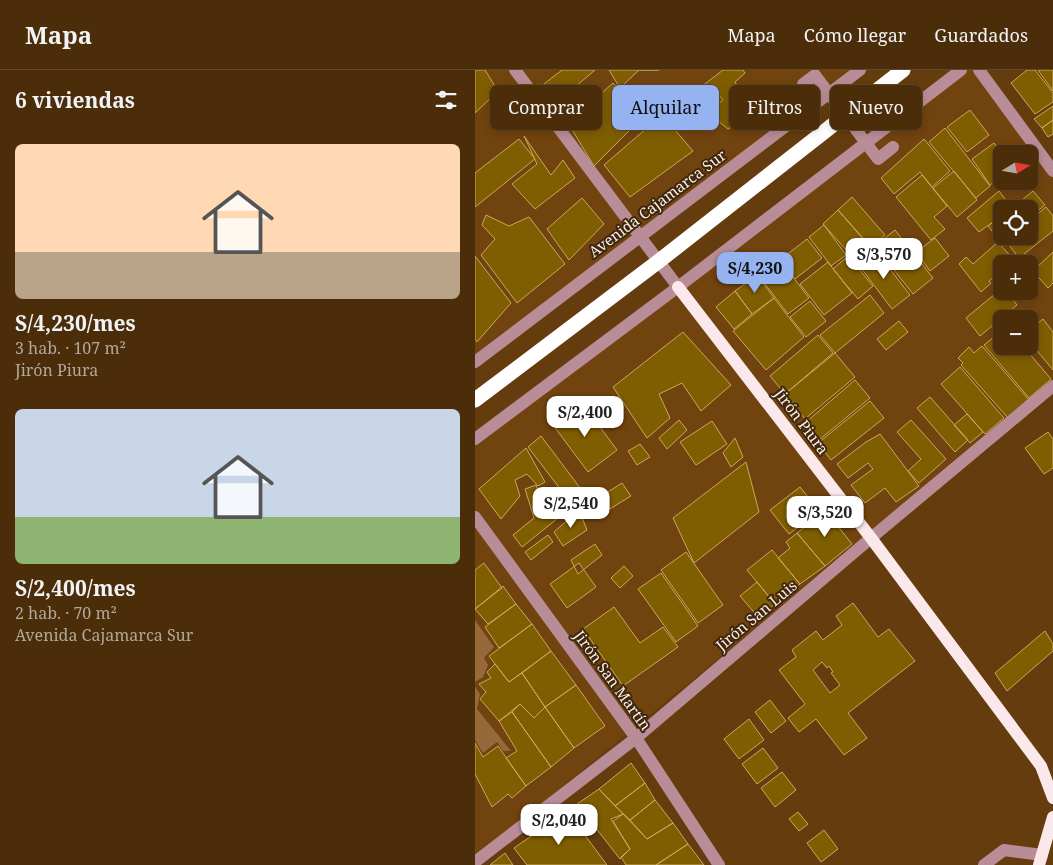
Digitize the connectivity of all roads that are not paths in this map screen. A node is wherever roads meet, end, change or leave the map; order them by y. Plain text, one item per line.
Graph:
1 (515, 70) edge
2 (859, 70) edge
3 (903, 70) edge
4 (961, 70) edge
5 (979, 70) edge
6 (803, 84) dead end
7 (893, 147) dead end
8 (1053, 171) edge
9 (639, 236) junction
10 (659, 261) junction
11 (678, 287) junction
12 (475, 362) edge
13 (1053, 386) edge
14 (475, 400) edge
15 (475, 439) edge
16 (475, 517) edge
17 (871, 538) junction
18 (636, 738) junction
19 (1053, 798) edge
20 (1053, 817) edge
21 (1040, 860) edge
22 (475, 862) edge
23 (719, 865) edge
24 (984, 865) edge

1 - 9 street, Jirón Piura
2 - 9 street, Avenida Cajamarca Sur
3 - 10 highway
4 - 11 street
5 - 8 street
6 - 7 street, bridge
9 - 10 street, Jirón Piura
9 - 12 street, Avenida Cajamarca Sur
10 - 11 street, Jirón Piura
10 - 14 highway
11 - 15 street
11 - 17 main road, Jirón Piura
13 - 17 street, Jirón San Luis
16 - 18 street, Jirón San Martín
17 - 18 street, Jirón San Luis
17 - 19 main road, Jirón Piura
18 - 22 street, Jirón San Luis
18 - 23 street, Jirón San Martín
20 - 21 main road
21 - 24 street

